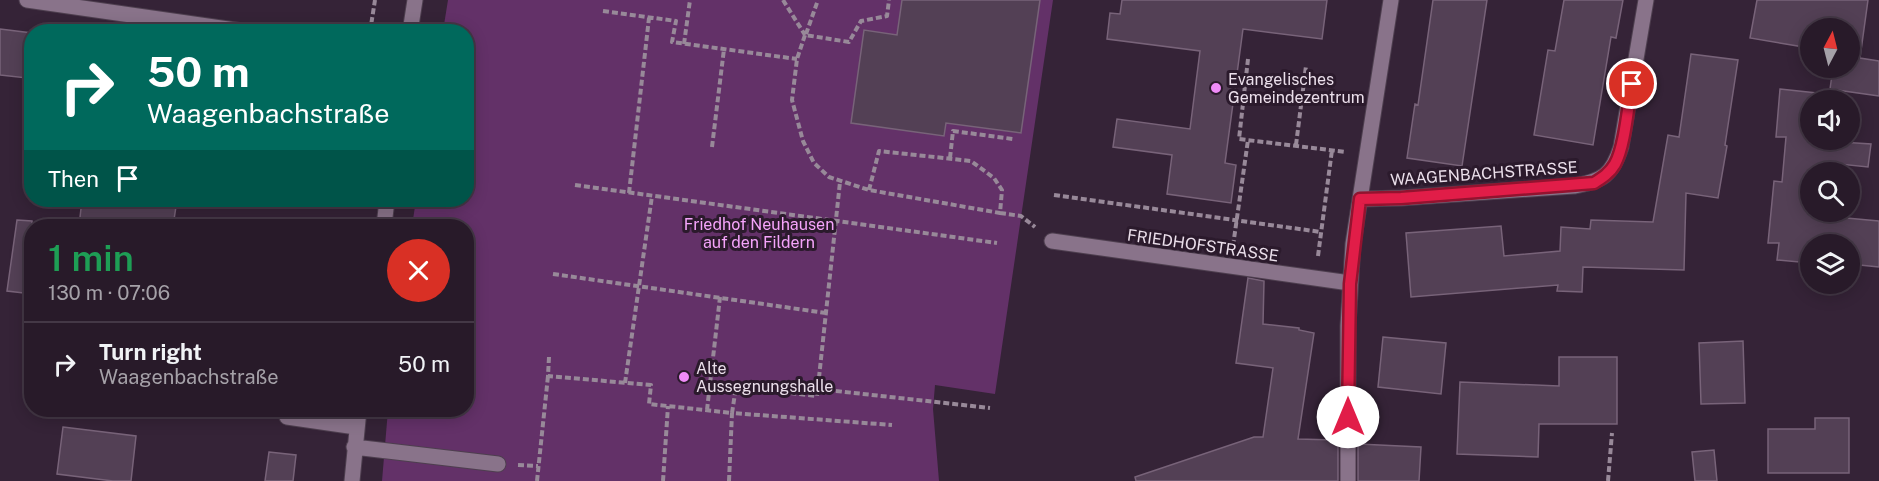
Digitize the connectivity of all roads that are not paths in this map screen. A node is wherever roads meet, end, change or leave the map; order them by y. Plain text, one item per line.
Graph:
1 (27, 0) edge
2 (415, 0) edge
3 (1391, 0) edge
4 (1646, 0) edge
5 (194, 24) edge
6 (411, 24) edge
7 (1360, 199) junction
8 (1052, 241) road end
9 (1350, 284) junction
10 (287, 417) dead end
11 (358, 417) edge
12 (356, 427) junction
13 (354, 447) junction
14 (498, 464) dead end
15 (352, 481) edge
16 (1348, 481) edge

1 - 5 street
2 - 6 street
3 - 7 street
4 - 7 street, WAAGENBACHSTRASSE
7 - 9 street
8 - 9 street, FRIEDHOFSTRASSE
9 - 16 street
10 - 12 street
11 - 12 street
12 - 13 street
13 - 14 street
13 - 15 street

